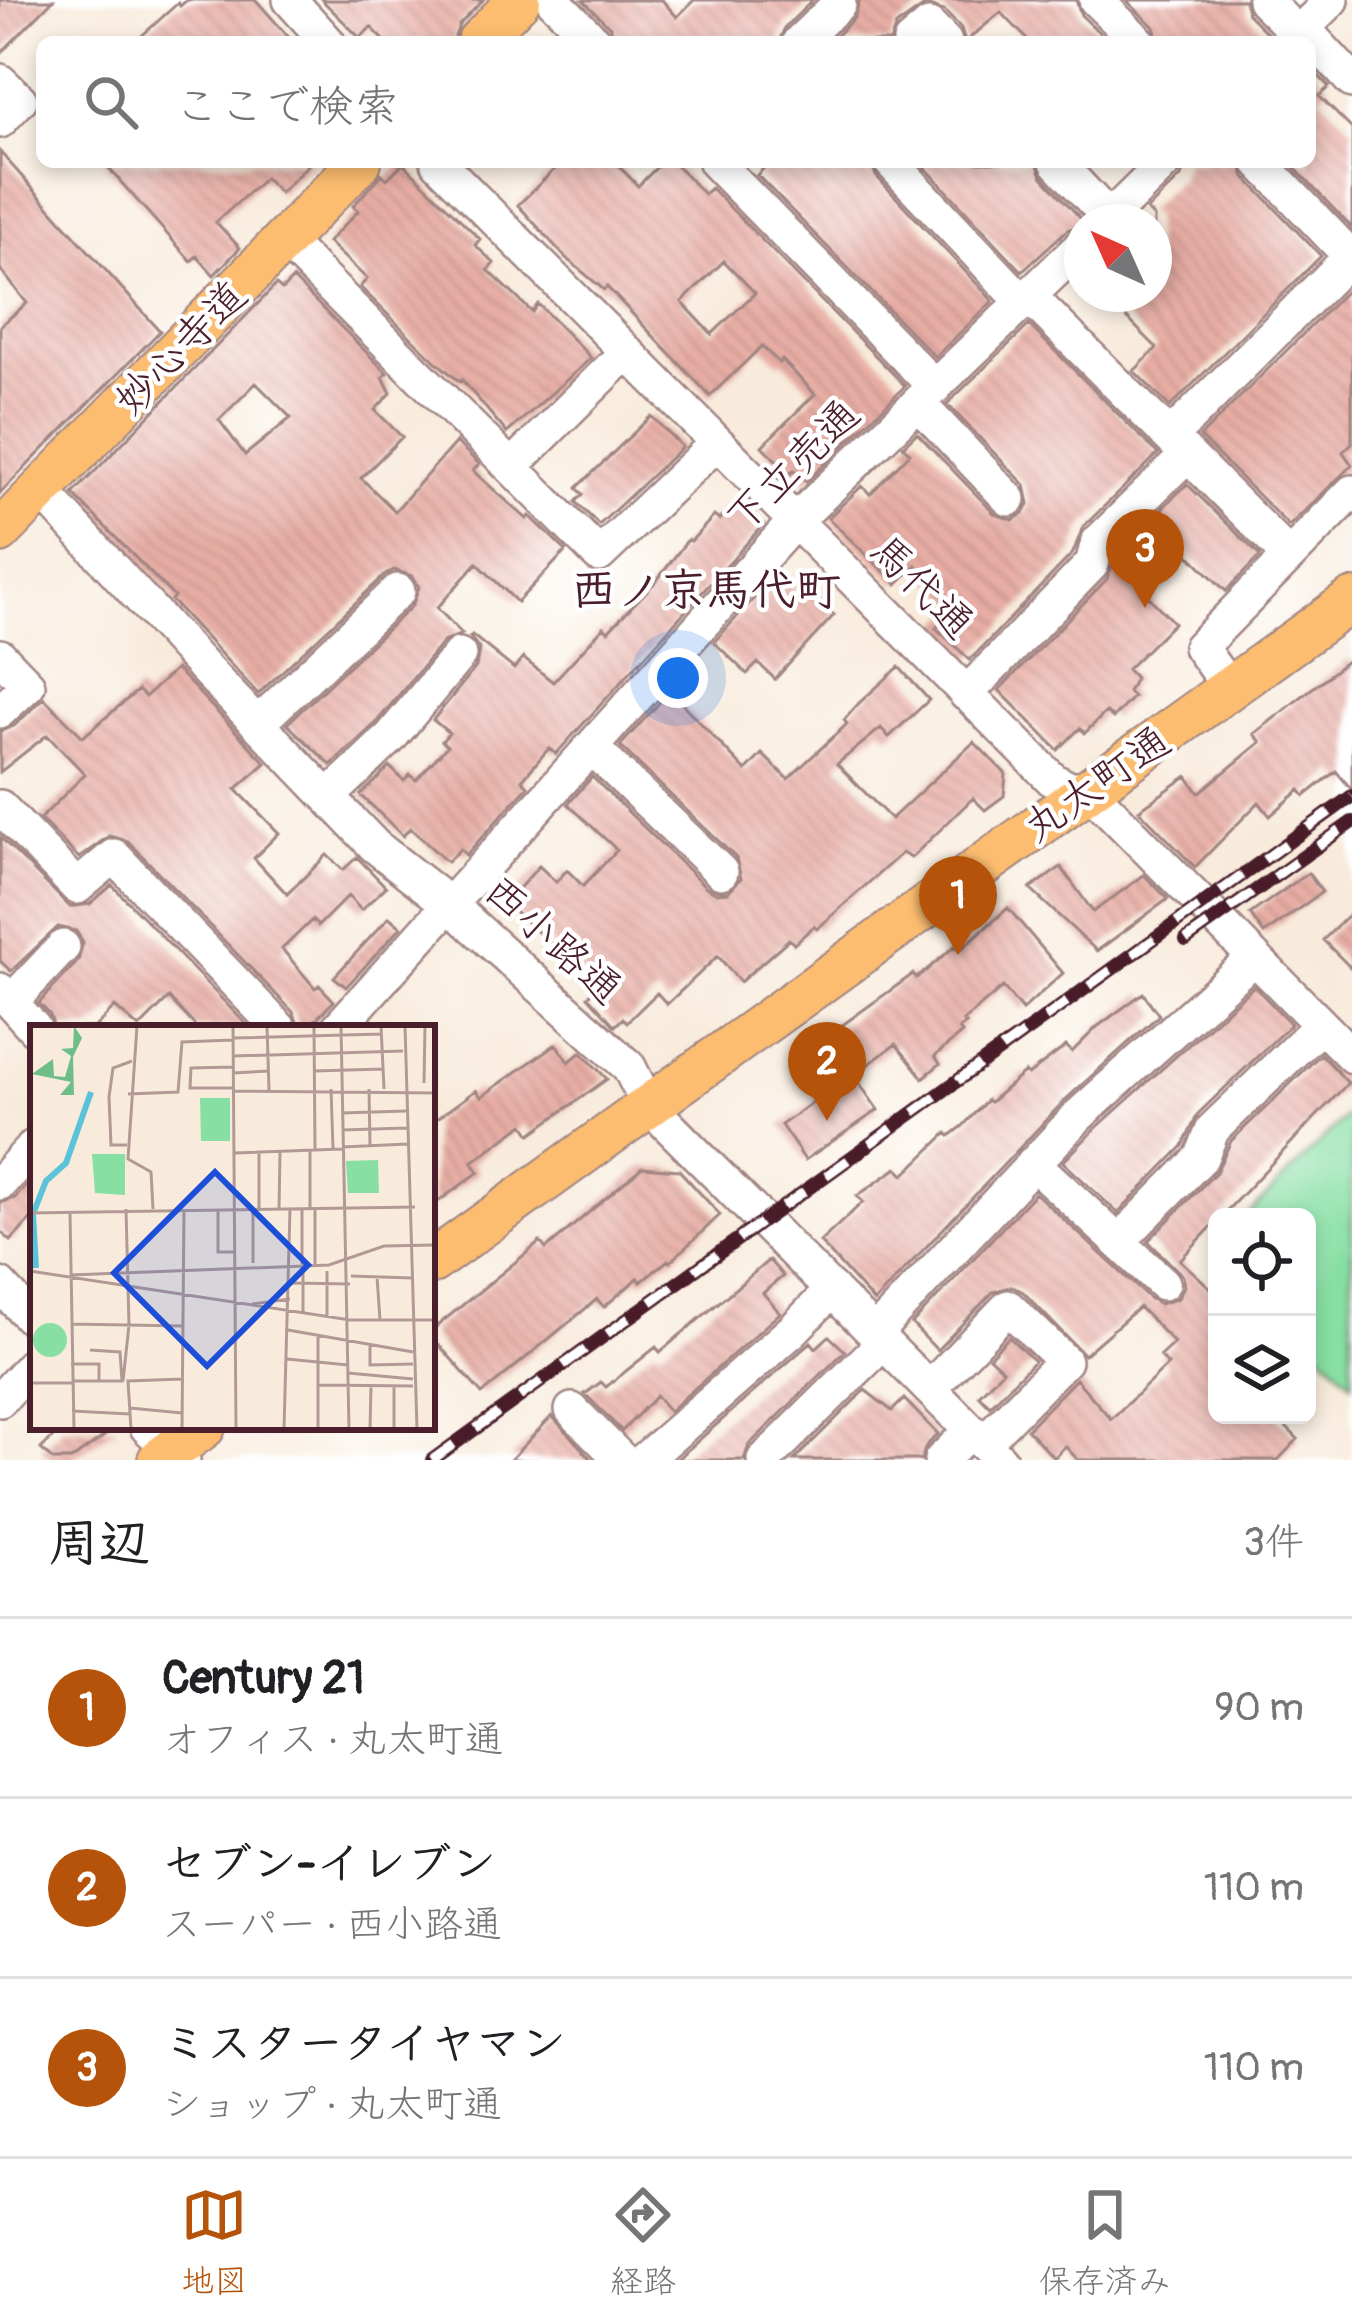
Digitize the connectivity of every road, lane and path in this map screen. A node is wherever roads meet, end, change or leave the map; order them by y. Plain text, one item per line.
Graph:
1 (290, 0) edge
2 (519, 0) edge
3 (553, 0) edge
4 (836, 0) edge
5 (1096, 0) edge
6 (1264, 0) edge
7 (1332, 0) edge
8 (1296, 35) edge
9 (323, 36) edge
10 (484, 36) edge
11 (589, 36) edge
12 (805, 36) edge
13 (1133, 36) edge
14 (1316, 51) edge
15 (0, 81) edge
16 (1352, 81) edge
17 (0, 121) edge
18 (354, 168) edge
19 (444, 168) edge
20 (720, 168) edge
21 (897, 168) edge
22 (1062, 168) edge
23 (1160, 168) edge
24 (1266, 168) edge
25 (1093, 204) edge
26 (1123, 204) edge
27 (284, 240) junction
28 (1352, 256) edge
29 (1064, 262) edge
30 (1026, 299) junction
31 (626, 352) junction
32 (927, 395) junction
33 (717, 443) junction
34 (1179, 446) junction
35 (511, 467) junction
36 (41, 490) junction
37 (1352, 492) edge
38 (1010, 499) dead end
39 (795, 521) junction
40 (0, 532) edge
41 (1289, 556) junction
42 (398, 591) dead end
43 (1352, 600) edge
44 (459, 655) dead end
45 (0, 656) edge
46 (1230, 689) junction
47 (966, 694) junction
48 (0, 711) edge
49 (257, 724) junction
50 (593, 749) junction
51 (1087, 788) junction
52 (328, 797) junction
53 (0, 807) edge
54 (721, 872) dead end
55 (450, 905) junction
56 (63, 947) dead end
57 (1254, 958) junction
58 (5, 996) edge
59 (1321, 1024) junction
60 (31, 1025) edge
61 (276, 1025) edge
62 (341, 1025) edge
63 (1352, 1056) edge
64 (648, 1106) junction
65 (30, 1150) edge
66 (1034, 1163) junction
67 (0, 1183) edge
68 (1119, 1241) junction
69 (435, 1260) edge
70 (1163, 1283) dead end
71 (0, 1285) edge
72 (832, 1290) junction
73 (30, 1317) edge
74 (879, 1337) junction
75 (30, 1367) edge
76 (930, 1388) junction
77 (0, 1400) edge
78 (572, 1410) dead end
79 (984, 1445) edge
80 (622, 1460) edge
81 (644, 1460) edge
82 (764, 1460) edge
83 (941, 1460) edge

1 - 9 street
2 - 10 main road
3 - 11 street
4 - 12 street
5 - 13 street
6 - 8 street
7 - 8 street
14 - 16 street
15 - 17 street
18 - 27 main road, 妙心寺道
19 - 31 street, 馬代通
20 - 32 street
21 - 30 street
22 - 25 street
23 - 26 street
24 - 28 street
27 - 35 street
27 - 36 main road, 妙心寺道
28 - 34 street
29 - 30 street, 下立売通
30 - 32 street, 下立売通
30 - 34 street
31 - 33 street, 馬代通
31 - 35 street
32 - 38 street
32 - 39 street, 下立売通
33 - 35 street
33 - 39 street, 馬代通
34 - 41 street
34 - 47 street
36 - 40 main road, 妙心寺道
36 - 49 street, 西小路通
37 - 41 street
39 - 47 street, 馬代通
39 - 50 street, 下立売通
41 - 46 street
42 - 49 street
43 - 46 main road, 丸太町通
44 - 52 street
45 - 48 street
46 - 51 main road, 丸太町通
47 - 51 street, 馬代通
49 - 52 street, 西小路通
50 - 54 street
50 - 55 street, 下立売通
51 - 57 street, 馬代通
51 - 64 main road, 丸太町通
52 - 55 street, 西小路通
53 - 61 street
55 - 62 street, 下立売通
55 - 64 street, 西小路通
56 - 58 street
57 - 59 street, 馬代通
57 - 66 street
58 - 60 street
59 - 63 street, 馬代通
59 - 68 street
64 - 69 main road, 丸太町通
64 - 72 street, 西小路通
65 - 67 street
66 - 68 street
66 - 74 street
68 - 70 street
71 - 73 street
72 - 74 street, 西小路通
72 - 81 street
74 - 76 street, 西小路通
74 - 82 street
75 - 77 street
76 - 79 street, 西小路通
76 - 79 street
78 - 80 street
79 - 83 street

